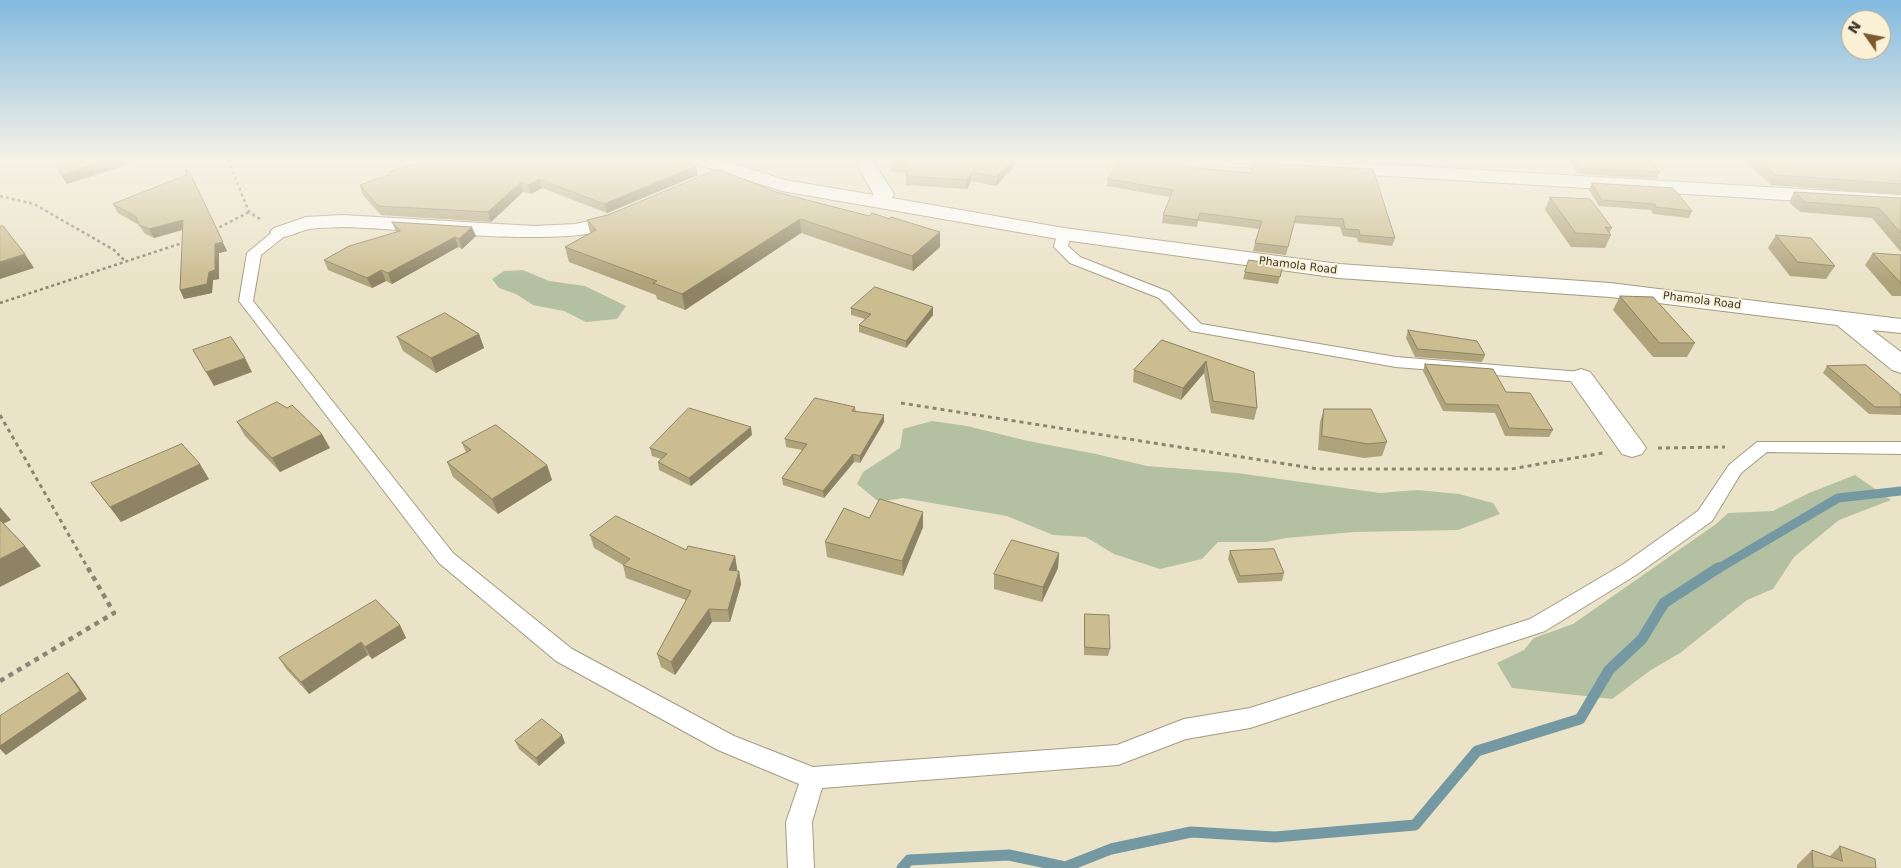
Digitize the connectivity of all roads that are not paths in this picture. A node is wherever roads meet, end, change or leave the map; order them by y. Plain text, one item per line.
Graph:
1 (870, 201) edge
2 (879, 202) joint
3 (647, 206) edge
4 (281, 232) joint
5 (1064, 234) junction
6 (1843, 318) junction
7 (1901, 326) edge
8 (1901, 366) edge
9 (1581, 377) joint
10 (1632, 448) road end
11 (1901, 448) edge
12 (813, 778) junction
13 (801, 868) edge

1 - 2 street, Phamola Road
2 - 5 street, Phamola Road
3 - 4 street
4 - 12 lane
5 - 6 street, Phamola Road
5 - 9 lane
6 - 7 street, Phamola Road
6 - 8 street
9 - 10 street
11 - 12 lane
12 - 13 lane

